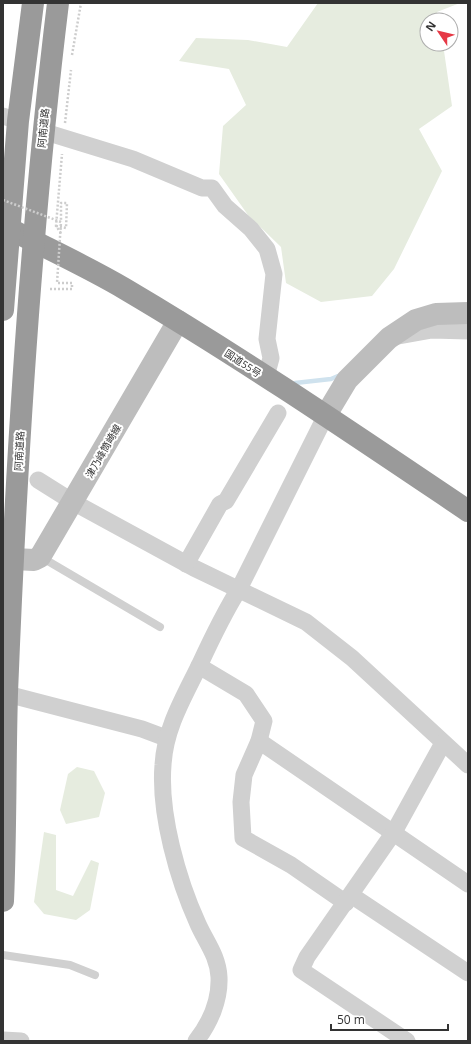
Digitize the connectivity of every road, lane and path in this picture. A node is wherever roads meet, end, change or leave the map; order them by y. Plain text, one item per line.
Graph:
1 (33, 3) edge
2 (58, 3) edge
3 (11, 118) edge
4 (42, 131) junction
5 (3, 200) edge
6 (61, 222) junction
7 (56, 226) dead end
8 (7, 227) edge
9 (32, 240) junction
10 (50, 289) dead end
11 (3, 310) edge
12 (468, 312) edge
13 (178, 321) junction
14 (468, 331) edge
15 (389, 338) junction
16 (266, 377) junction
17 (278, 413) dead end
18 (326, 415) junction
19 (38, 480) dead end
20 (73, 502) junction
21 (468, 511) edge
22 (40, 557) junction
23 (14, 559) junction
24 (186, 564) junction
25 (239, 589) junction
26 (160, 627) dead end
27 (199, 666) junction
28 (7, 694) junction
29 (4, 738) edge
30 (166, 738) junction
31 (259, 741) junction
32 (443, 743) junction
33 (468, 765) edge
34 (394, 832) junction
35 (468, 884) edge
36 (349, 899) junction
37 (3, 901) edge
38 (3, 955) edge
39 (468, 973) edge
40 (94, 975) dead end
41 (3, 1040) edge
42 (22, 1041) edge
43 (196, 1041) edge
44 (407, 1041) edge

1 - 3 highway
2 - 4 highway, 阿南道路
3 - 8 highway
4 - 9 highway, 阿南道路
4 - 16 street
5 - 6 path, bridge
6 - 7 path
6 - 10 path, bridge
8 - 9 highway, 国道55号
8 - 11 highway
9 - 13 highway, 国道55号
9 - 23 highway, 阿南道路
12 - 15 main road
13 - 16 highway, 国道55号
13 - 20 main road, 津乃峰筒崎線
14 - 15 street
15 - 18 main road
16 - 18 highway, 国道55号
17 - 24 street
18 - 21 highway, 国道55号
18 - 25 street
19 - 20 street
20 - 22 main road, 津乃峰筒崎線
20 - 24 street
22 - 23 main road
22 - 26 lane
23 - 28 highway, 阿南道路
24 - 25 street
25 - 27 street
25 - 32 street
27 - 30 street
27 - 31 street
28 - 29 highway, 阿南道路
28 - 30 street
29 - 37 highway, 阿南道路
30 - 43 street
31 - 34 street
31 - 36 street
32 - 33 street
32 - 34 street
34 - 35 street
34 - 36 street
36 - 39 street
36 - 44 street
38 - 40 lane
41 - 42 street

